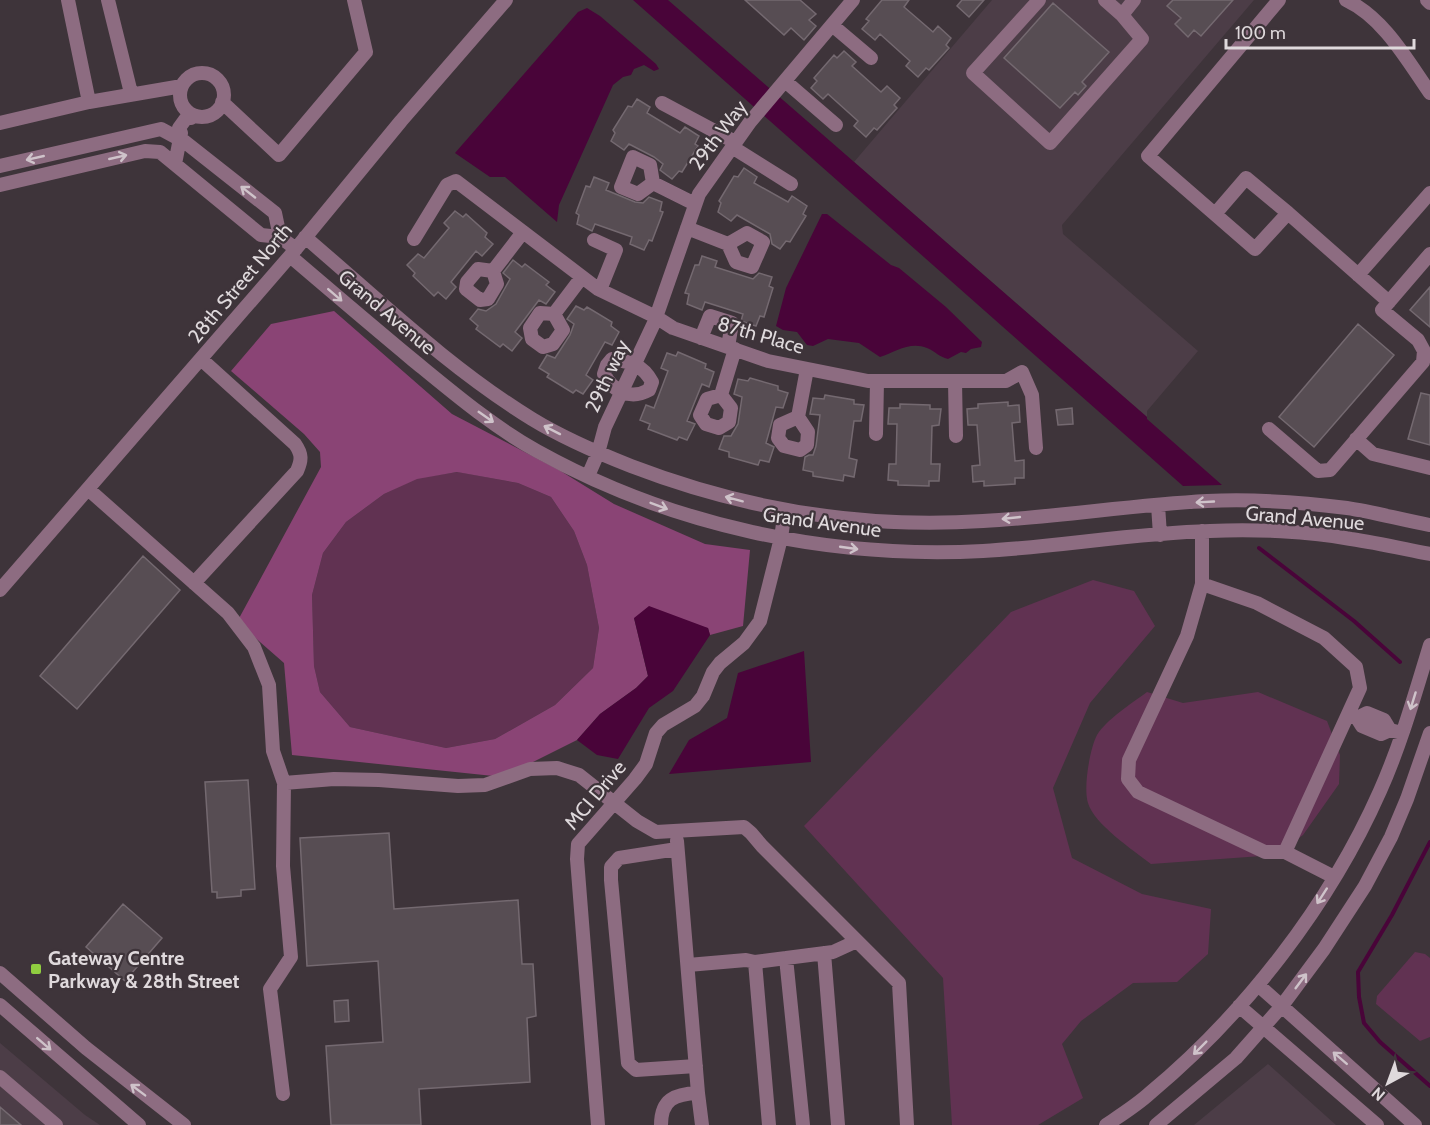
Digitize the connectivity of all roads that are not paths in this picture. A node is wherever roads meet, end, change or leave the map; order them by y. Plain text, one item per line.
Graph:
1 (68, 0) edge
2 (108, 0) edge
3 (354, 0) edge
4 (506, 0) edge
5 (853, 0) edge
6 (1039, 0) edge
7 (1105, 0) edge
8 (1134, 0) edge
9 (1279, 0) edge
10 (1346, 0) edge
11 (1122, 15) junction
12 (832, 25) junction
13 (871, 58) dead end
14 (785, 81) junction
15 (182, 86) junction
16 (131, 93) junction
17 (1430, 93) edge
18 (89, 102) junction
19 (222, 102) junction
20 (663, 103) dead end
21 (192, 116) junction
22 (0, 123) edge
23 (836, 125) dead end
24 (180, 136) junction
25 (734, 145) junction
26 (67, 150) junction
27 (175, 164) junction
28 (0, 166) edge
29 (72, 168) junction
30 (653, 183) dead end
31 (791, 184) dead end
32 (0, 185) edge
33 (1430, 193) edge
34 (695, 204) junction
35 (1288, 213) junction
36 (1215, 214) junction
37 (687, 228) junction
38 (523, 232) junction
39 (280, 237) junction
40 (305, 237) junction
41 (414, 239) dead end
42 (594, 240) dead end
43 (728, 244) dead end
44 (293, 253) junction
45 (1430, 254) edge
46 (492, 271) dead end
47 (1358, 275) junction
48 (582, 277) junction
49 (600, 290) junction
50 (1389, 302) junction
51 (554, 314) dead end
52 (656, 317) junction
53 (701, 338) junction
54 (731, 348) junction
55 (201, 359) junction
56 (635, 363) junction
57 (807, 369) junction
58 (878, 381) junction
59 (955, 381) junction
60 (621, 393) junction
61 (721, 395) dead end
62 (798, 417) dead end
63 (1269, 429) dead end
64 (876, 434) dead end
65 (956, 436) dead end
66 (1356, 439) junction
67 (1036, 448) dead end
68 (598, 453) junction
69 (1430, 468) edge
70 (588, 477) junction
71 (88, 489) junction
72 (1158, 505) junction
73 (785, 510) junction
74 (1430, 525) edge
75 (1202, 531) junction
76 (1160, 535) junction
77 (781, 538) junction
78 (1430, 554) edge
79 (194, 583) junction
80 (1202, 584) junction
81 (0, 590) edge
82 (1430, 645) edge
83 (1352, 717) junction
84 (1396, 732) junction
85 (1430, 733) edge
86 (284, 783) junction
87 (615, 802) junction
88 (676, 831) junction
89 (677, 849) junction
90 (1285, 852) junction
91 (1334, 877) junction
92 (857, 941) junction
93 (824, 953) junction
94 (786, 958) junction
95 (755, 962) junction
96 (688, 965) junction
97 (0, 973) edge
98 (1258, 985) junction
99 (0, 1005) edge
100 (1239, 1006) junction
101 (1281, 1006) junction
102 (1264, 1027) junction
103 (696, 1066) junction
104 (0, 1077) edge
105 (698, 1093) junction
106 (283, 1094) dead end
107 (56, 1125) edge
108 (139, 1125) edge
109 (184, 1125) edge
110 (598, 1125) edge
111 (660, 1125) edge
112 (702, 1125) edge
113 (769, 1125) edge
114 (803, 1125) edge
115 (838, 1125) edge
116 (907, 1125) edge
117 (1106, 1125) edge
118 (1156, 1125) edge
119 (1377, 1125) edge
120 (1416, 1125) edge

1 - 18 street
2 - 16 street
3 - 19 street
4 - 40 street, 28th Street North
5 - 12 street, 29th Way
6 - 11 street
7 - 11 street
8 - 11 street
9 - 36 street
10 - 17 street
12 - 13 street
12 - 14 street, 29th Way
14 - 23 street
14 - 25 street, 29th Way
15 - 16 street
15 - 19 street
15 - 21 street
16 - 18 street
18 - 22 street
19 - 21 street
20 - 25 street
21 - 24 street
24 - 26 street
24 - 27 street
39 -> 24 street
25 - 31 street
25 - 34 street, 29th Way
26 -> 28 street
26 - 29 street
29 -> 27 street, Grand Avenue
27 - 39 street, Grand Avenue
29 - 32 street, Grand Avenue
30 - 34 street
33 - 47 street
34 - 37 street, 29th Way
35 - 36 street
35 - 36 street
35 - 47 street
37 - 43 street
37 - 52 street, 29th Way
38 - 41 street, 87th Place
38 - 46 street
38 - 48 street, 87th Place
39 - 44 street, Grand Avenue
40 - 44 street, 28th Street North
68 -> 40 street, Grand Avenue
42 - 49 street
44 - 55 street, 28th Street North
44 -> 70 street, Grand Avenue
45 - 50 street
47 - 50 street
48 - 49 street, 87th Place
48 - 51 street
49 - 52 street, 87th Place
50 - 66 street
52 - 53 street, 87th Place
52 - 56 street, 29th way
53 - 54 street, 87th Place
53 - 54 street
54 - 57 street, 87th Place
54 - 61 street
55 - 71 street, 28th Street North
55 - 79 street
56 - 60 street, 29th way
56 - 60 street
56 - 60 street
57 - 58 street, 87th Place
57 - 62 street
58 - 59 street, 87th Place
58 - 64 street
59 - 65 street
59 - 67 street, 87th Place
60 - 68 street, 29th way
63 - 66 street
66 - 69 street
68 - 70 street, 29th way
73 -> 68 street, Grand Avenue
70 -> 77 street, Grand Avenue
71 - 79 street
71 - 81 street, 28th Street North
72 -> 73 street, Grand Avenue
74 -> 72 street, Grand Avenue
72 - 76 street
73 - 77 street, MCI Drive
75 - 76 street, Grand Avenue
75 - 78 street, Grand Avenue
75 - 80 street
77 -> 76 street, Grand Avenue
77 - 87 street, MCI Drive
79 - 86 street
80 - 83 street
80 - 90 street
82 -> 84 street
83 - 84 street
83 - 90 street
84 - 91 street
101 -> 85 street
86 - 87 street
86 - 106 street
87 - 88 street
87 - 110 street, MCI Drive
88 - 89 street
88 - 92 street
89 - 96 street
89 - 103 street
90 - 91 street
91 -> 98 street
92 - 93 street
92 - 116 street
93 - 94 street
93 - 115 street
94 - 95 street
94 - 114 street
95 - 96 street
95 - 113 street
96 - 103 street
109 -> 97 street
98 - 100 street
98 - 101 street
99 -> 108 street
100 - 102 street
100 -> 117 street
101 - 102 street
120 -> 101 street
102 - 118 street
102 - 119 street
103 - 105 street
104 - 107 street
105 - 111 street
105 - 112 street

